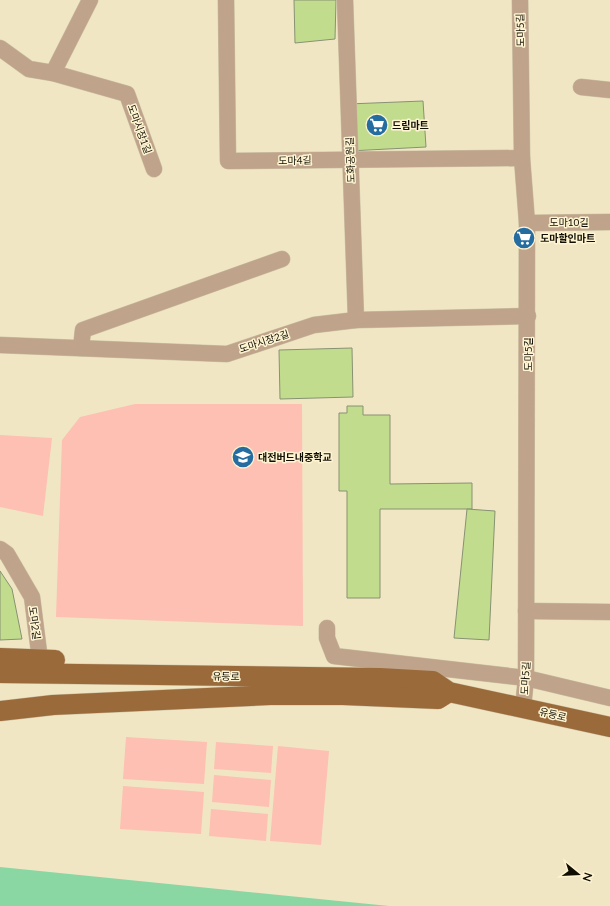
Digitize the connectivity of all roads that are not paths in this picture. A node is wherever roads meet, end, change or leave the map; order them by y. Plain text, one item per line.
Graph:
1 (90, 0) edge
2 (226, 0) edge
3 (345, 0) edge
4 (520, 0) edge
5 (0, 48) edge
6 (53, 73) junction
7 (581, 87) dead end
8 (610, 90) edge
9 (522, 158) junction
10 (350, 159) junction
11 (154, 169) dead end
12 (610, 222) edge
13 (527, 223) junction
14 (282, 259) dead end
15 (528, 316) junction
16 (356, 320) junction
17 (0, 345) edge
18 (81, 348) junction
19 (0, 549) edge
20 (526, 611) junction
21 (610, 612) edge
22 (327, 628) dead end
23 (0, 658) edge
24 (40, 660) junction
25 (0, 673) edge
26 (380, 678) junction
27 (526, 678) junction
28 (0, 685) edge
29 (449, 692) junction
30 (270, 695) junction
31 (610, 698) edge
32 (523, 708) junction
33 (0, 712) edge
34 (610, 727) edge

1 - 6 street
2 - 10 street, 도마4길
3 - 10 street, 도화공원길
4 - 9 street, 도마5길
5 - 6 street, 도마시장1길
6 - 11 street, 도마시장1길
7 - 8 street
9 - 10 street, 도마4길
9 - 13 street, 도마5길
10 - 16 street, 도화공원길
12 - 13 street, 도마10길
13 - 15 street, 도마5길
14 - 18 street
15 - 16 street, 도마시장2길
15 - 20 street, 도마5길
16 - 18 street, 도마시장2길
17 - 18 street, 도마시장2길
19 - 24 street, 도마2길
20 - 21 street
20 - 27 street, 도마5길
22 - 27 street
23 - 24 main road
24 - 26 main road
25 - 26 main road, 유등로
26 - 29 main road, 유등로
27 - 31 street
27 - 32 street, 도마5길
28 - 30 main road
29 - 30 main road
29 - 32 main road, 유등로
30 - 33 main road
32 - 34 main road, 유등로

